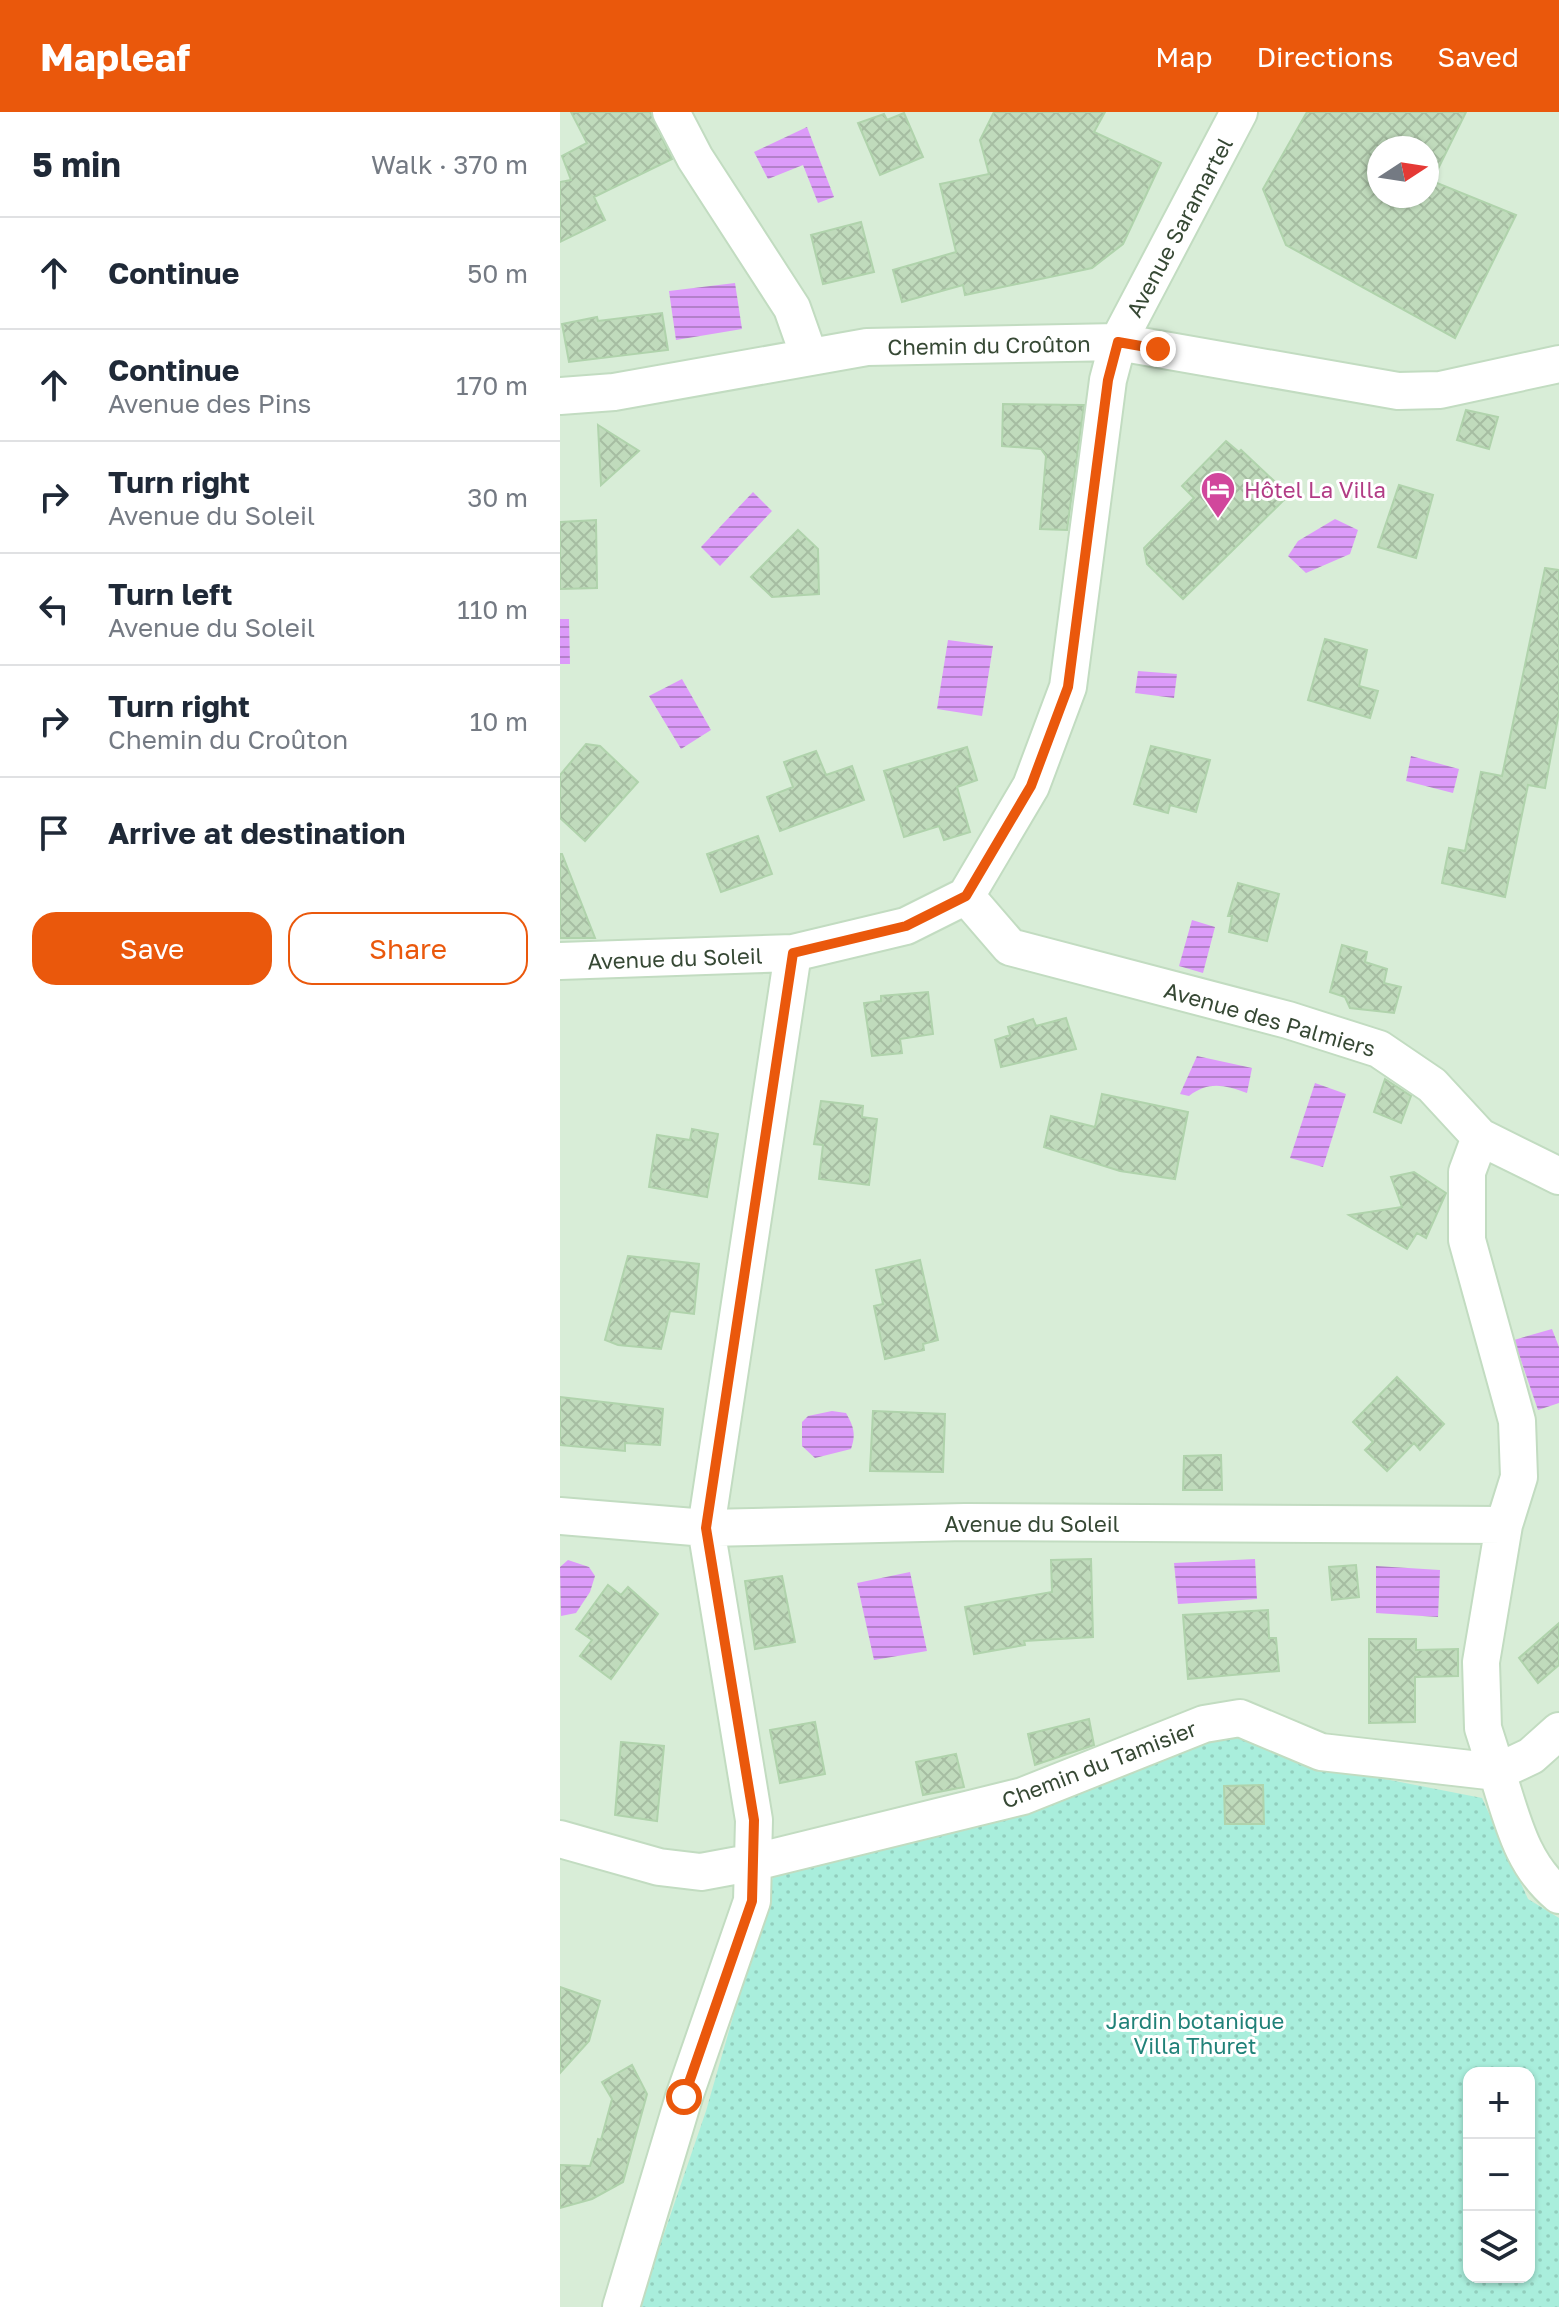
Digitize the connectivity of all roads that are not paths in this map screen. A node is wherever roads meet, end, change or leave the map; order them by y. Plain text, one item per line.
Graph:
1 (671, 112) edge
2 (1239, 112) edge
3 (1118, 342) junction
4 (809, 356) junction
5 (1559, 364) edge
6 (560, 396) edge
7 (966, 896) junction
8 (793, 953) junction
9 (560, 961) edge
10 (1480, 1137) junction
11 (1559, 1176) edge
12 (560, 1516) edge
13 (1504, 1525) junction
14 (706, 1528) junction
15 (1559, 1731) edge
16 (1497, 1772) junction
17 (560, 1839) edge
18 (755, 1862) junction
19 (1559, 1895) edge
20 (621, 2307) edge

1 - 4 street
2 - 3 street, Avenue Saramartel
3 - 4 street, Chemin du Croûton
3 - 5 street, Chemin du Croûton
3 - 7 street
4 - 6 street, Chemin du Croûton
7 - 8 street, Avenue du Soleil
7 - 10 street, Avenue des Palmiers
8 - 9 street, Avenue du Soleil
8 - 14 street
10 - 11 street, Avenue des Palmiers
10 - 13 street
12 - 14 street, Avenue du Soleil
13 - 14 street, Avenue du Soleil
13 - 16 street
14 - 18 street
15 - 16 street
16 - 18 street, Chemin du Tamisier
16 - 19 street
17 - 18 street, Chemin du Tamisier
18 - 20 street

